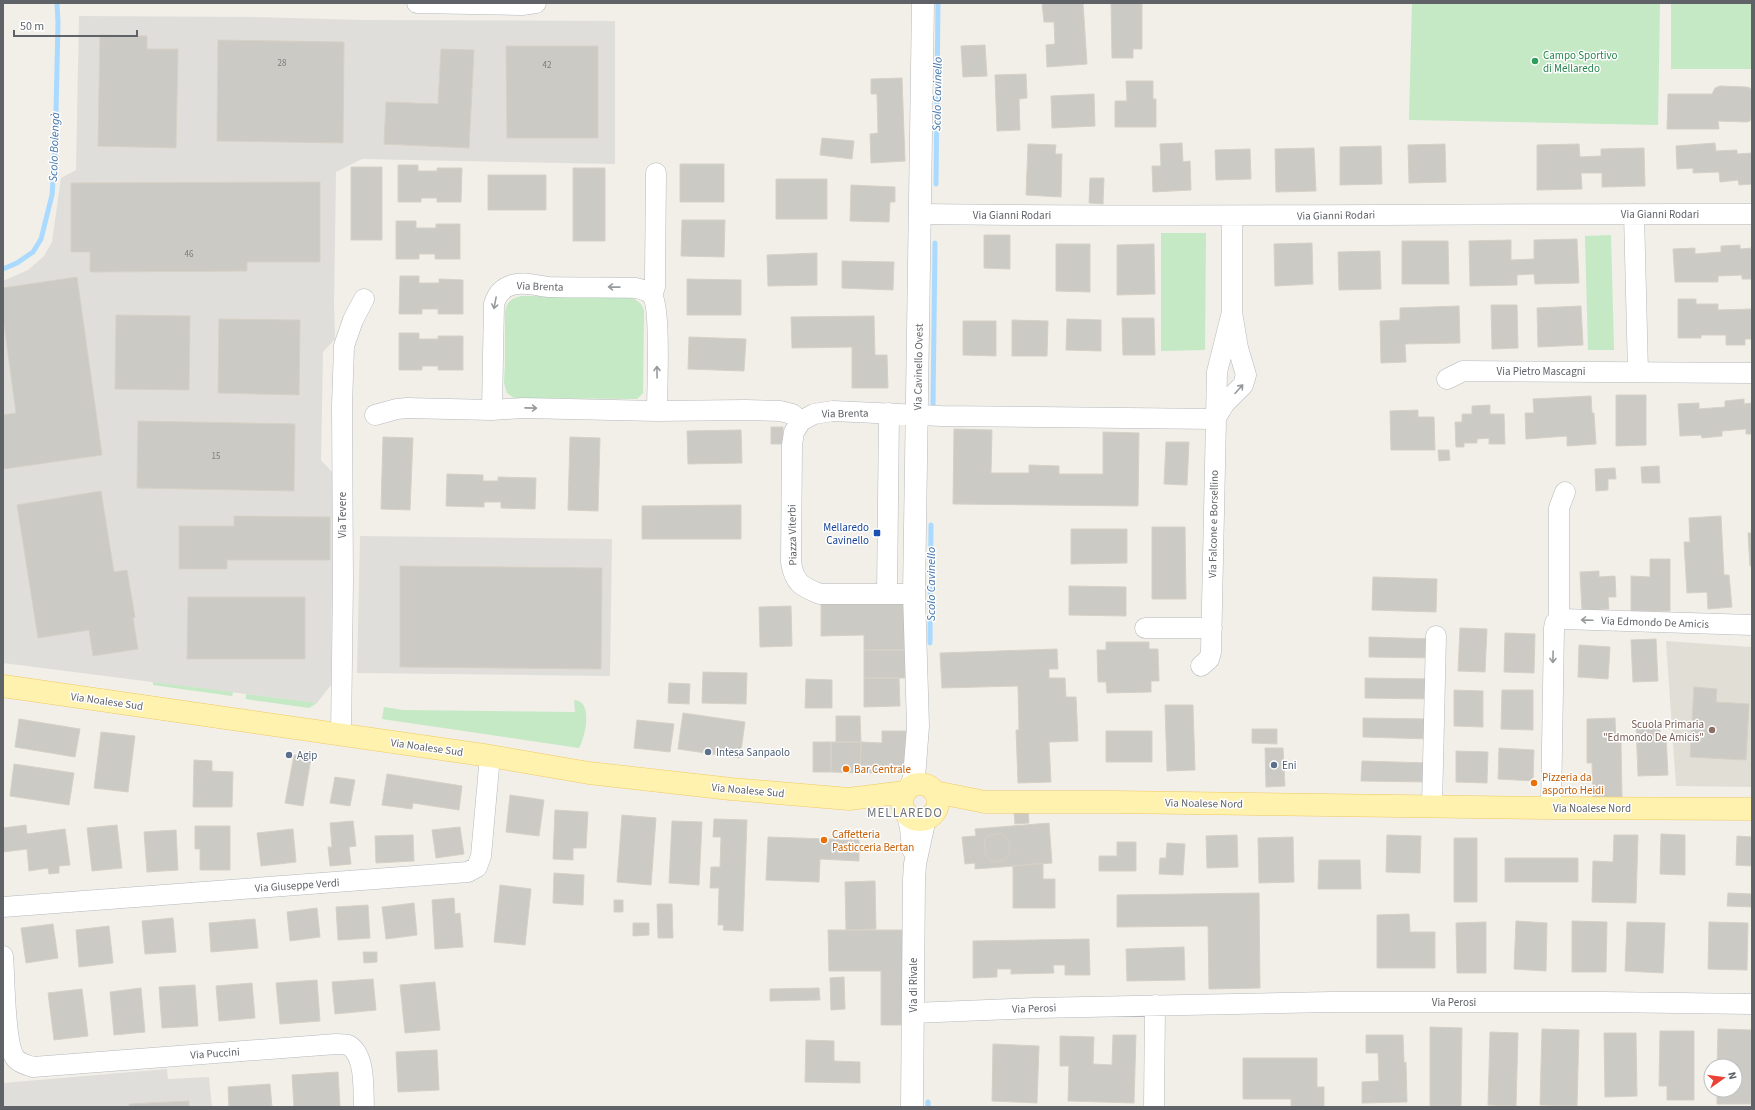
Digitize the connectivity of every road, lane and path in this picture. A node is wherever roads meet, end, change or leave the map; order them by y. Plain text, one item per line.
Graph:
1 (417, 3) edge
2 (536, 3) edge
3 (923, 3) edge
4 (656, 173) dead end
5 (920, 214) junction
6 (1634, 214) junction
7 (1752, 214) edge
8 (1232, 216) junction
9 (652, 295) junction
10 (364, 299) dead end
11 (1232, 312) junction
12 (1638, 372) junction
13 (1752, 373) edge
14 (1446, 379) dead end
15 (492, 410) junction
16 (657, 411) junction
17 (889, 413) junction
18 (375, 415) dead end
19 (917, 415) junction
20 (1215, 419) junction
21 (801, 421) junction
22 (1564, 492) dead end
23 (886, 594) junction
24 (914, 594) junction
25 (1559, 620) junction
26 (1752, 625) edge
27 (1145, 628) dead end
28 (1212, 628) junction
29 (1436, 636) dead end
30 (1201, 666) dead end
31 (3, 686) edge
32 (341, 734) junction
33 (490, 756) junction
34 (919, 801) junction
35 (1432, 806) junction
36 (1551, 808) junction
37 (1752, 809) edge
38 (3, 907) edge
39 (3, 956) edge
40 (1752, 1004) edge
41 (1155, 1005) junction
42 (913, 1013) junction
43 (364, 1107) edge
44 (912, 1107) edge
45 (1154, 1107) edge

1 - 2 street
3 - 5 street, Via Cavinello Ovest
4 - 9 street
5 - 8 street, Via Gianni Rodari
5 - 19 street, Via Cavinello Ovest
6 - 7 street, Via Gianni Rodari
6 - 8 street, Via Gianni Rodari
6 - 12 street
8 - 11 street, Via Falcone e Borsellino
9 -> 15 street, Via Brenta
16 -> 9 street
10 - 32 street, Via Tevere
11 - 20 street, Via Falcone e Borsellino
20 -> 11 street, Via Falcone e Borsellino
12 - 13 street, Via Pietro Mascagni
12 - 14 street, Via Pietro Mascagni
15 -> 16 street
15 - 18 street
16 - 21 street
17 - 19 street, Via Brenta
17 - 21 street, Via Brenta
17 - 23 street
19 - 20 street, Via Brenta
19 - 24 street, Via Cavinello Ovest
20 - 28 street, Via Falcone e Borsellino
21 - 23 street, Piazza Viterbi
22 - 25 street
23 - 24 street, Piazza Viterbi
24 - 34 street, Via Cavinello Ovest
26 -> 25 street, Via Edmondo De Amicis
25 -> 36 street
27 - 28 street
28 - 30 street, Via Falcone e Borsellino
29 - 35 street
31 - 32 main road, Via Noalese Sud
32 - 33 main road, Via Noalese Sud
33 - 34 main road, Via Noalese Sud
33 - 38 street, Via Giuseppe Verdi
34 - 35 main road, Via Noalese Nord
34 - 42 street, Via di Rivale
35 - 36 main road, Via Noalese Nord
36 - 37 main road, Via Noalese Nord
39 - 43 street, Via Puccini
40 - 41 street, Via Perosi
41 - 42 street, Via Perosi
41 - 45 street
42 - 44 street, Via di Rivale

